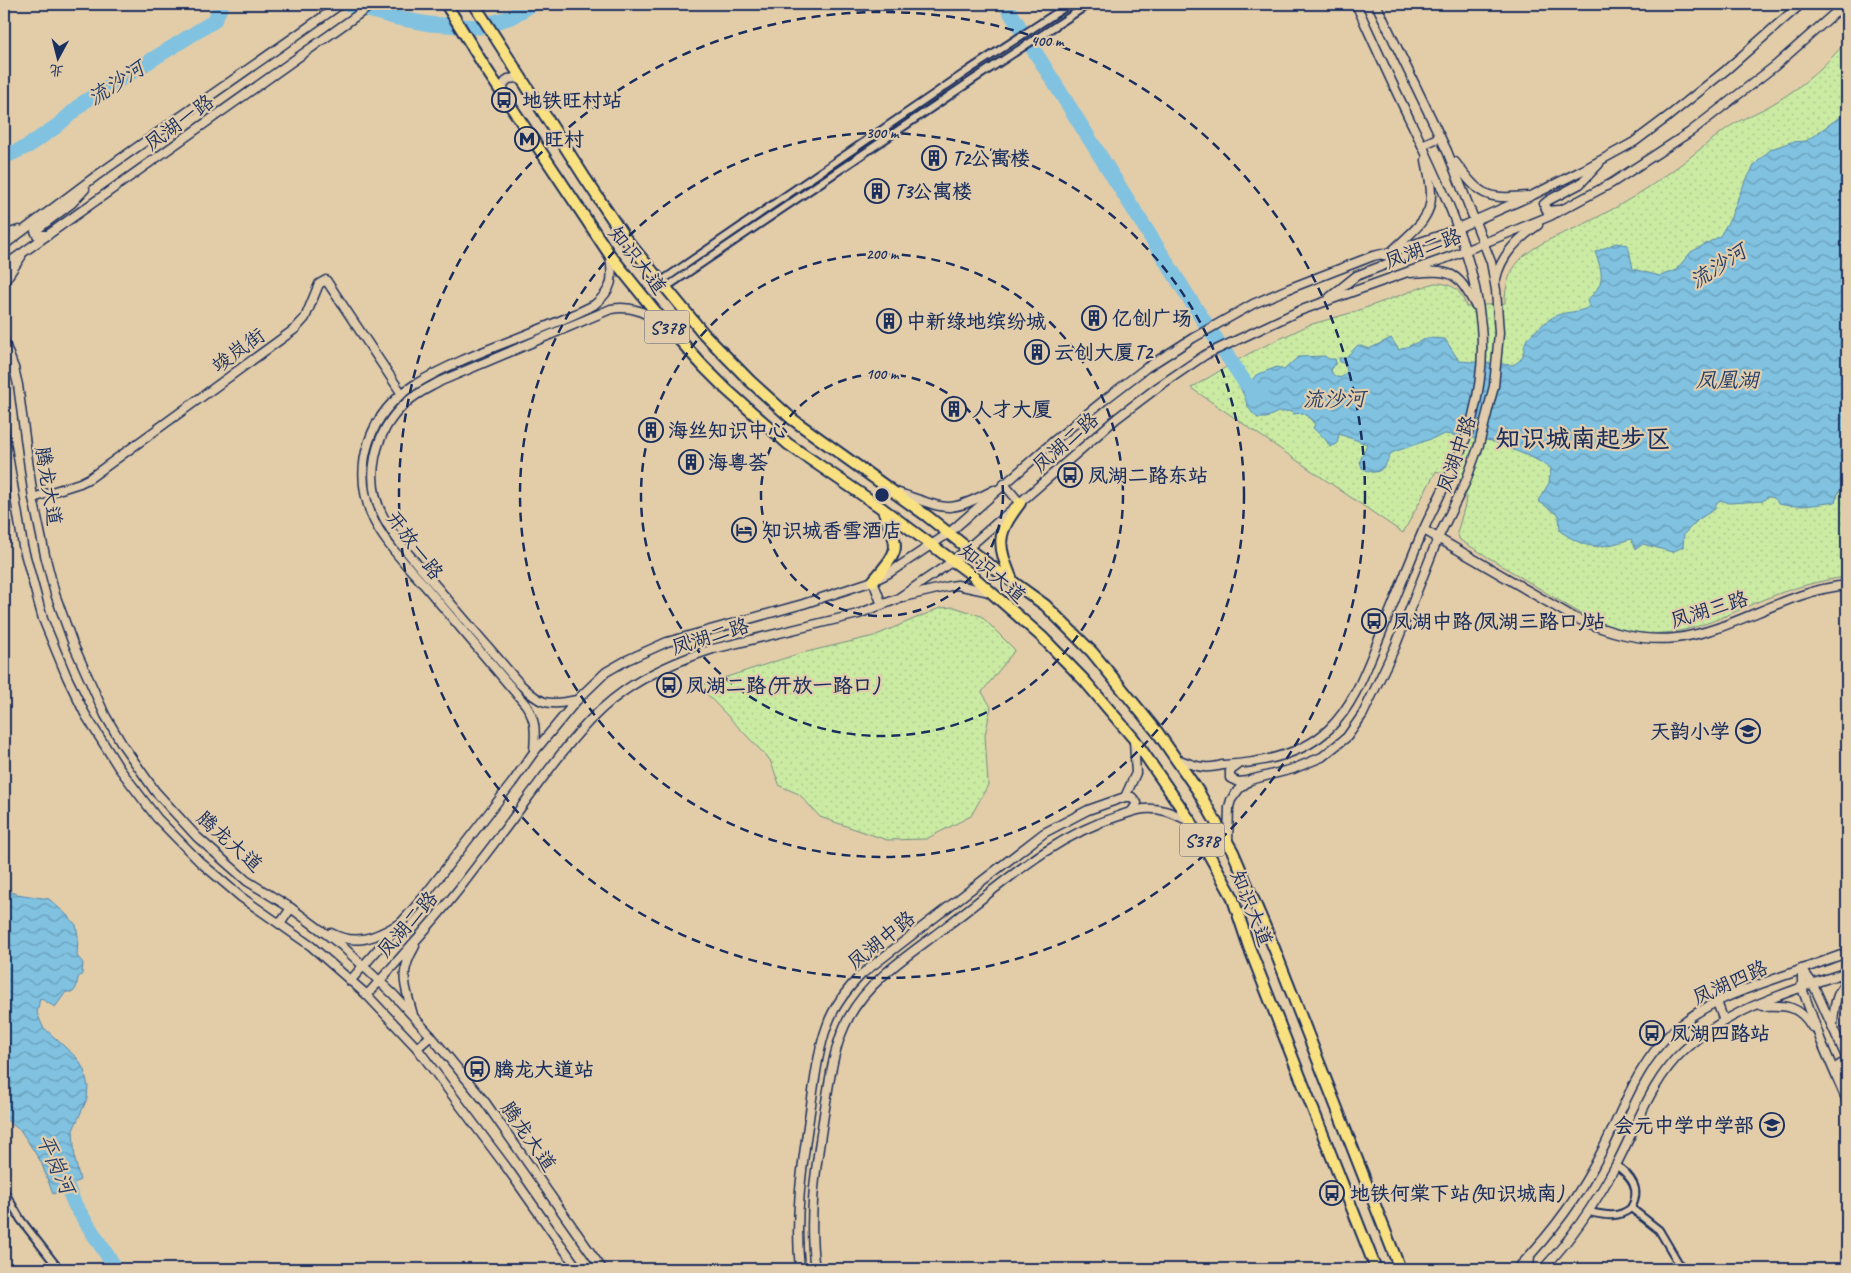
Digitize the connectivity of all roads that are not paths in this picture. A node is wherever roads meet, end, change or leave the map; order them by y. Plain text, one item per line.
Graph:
1 (341, 4) edge
2 (372, 4) edge
3 (446, 4) edge
4 (474, 4) edge
5 (1070, 4) edge
6 (1089, 4) edge
7 (1356, 4) edge
8 (1376, 4) edge
9 (1801, 4) edge
10 (1844, 4) edge
11 (524, 84) junction
12 (504, 96) junction
13 (1440, 137) junction
14 (1424, 149) junction
15 (1447, 151) junction
16 (1604, 158) junction
17 (96, 176) junction
18 (1534, 195) junction
19 (1564, 209) junction
20 (1550, 216) junction
21 (1475, 220) junction
22 (26, 227) junction
23 (1458, 227) junction
24 (4, 235) edge
25 (48, 235) junction
26 (1485, 243) junction
27 (4, 245) edge
28 (27, 250) junction
29 (1466, 251) junction
30 (1391, 252) junction
31 (610, 255) junction
32 (1373, 256) junction
33 (4, 266) edge
34 (1400, 274) junction
35 (4, 282) edge
36 (663, 285) junction
37 (1325, 301) junction
38 (1498, 304) junction
39 (1480, 314) junction
40 (667, 326) junction
41 (4, 341) edge
42 (14, 368) junction
43 (4, 373) edge
44 (402, 394) junction
45 (4, 430) edge
46 (1004, 484) junction
47 (889, 490) junction
48 (33, 498) junction
49 (1020, 502) junction
50 (883, 509) junction
51 (1424, 530) junction
52 (949, 533) junction
53 (1438, 538) junction
54 (932, 546) junction
55 (968, 548) junction
56 (953, 561) junction
57 (873, 581) junction
58 (1012, 581) junction
59 (1847, 585) edge
60 (990, 592) junction
61 (896, 599) junction
62 (882, 605) junction
63 (577, 700) junction
64 (1134, 738) junction
65 (534, 752) junction
66 (1177, 759) junction
67 (1238, 765) junction
68 (1250, 780) junction
69 (1125, 797) junction
70 (1132, 811) junction
71 (1191, 822) junction
72 (1228, 843) junction
73 (291, 908) junction
74 (403, 921) junction
75 (313, 923) junction
76 (280, 924) junction
77 (421, 936) junction
78 (1847, 953) edge
79 (364, 966) junction
80 (1802, 969) junction
81 (1847, 972) edge
82 (380, 980) junction
83 (350, 981) junction
84 (1847, 982) edge
85 (1813, 984) junction
86 (1802, 988) junction
87 (367, 995) junction
88 (1717, 1002) junction
89 (1754, 1006) junction
90 (413, 1017) junction
91 (1724, 1021) junction
92 (1833, 1027) junction
93 (431, 1036) junction
94 (1821, 1041) junction
95 (417, 1048) junction
96 (1847, 1059) edge
97 (1847, 1074) edge
98 (1840, 1083) junction
99 (1847, 1101) edge
100 (1616, 1165) junction
101 (4, 1191) edge
102 (1631, 1208) junction
103 (1589, 1212) junction
104 (1530, 1256) junction
105 (1396, 1268) edge
106 (59, 1269) edge
107 (578, 1269) edge
108 (602, 1269) edge
109 (800, 1269) edge
110 (815, 1269) edge
111 (1376, 1269) edge
112 (1517, 1269) edge
113 (1529, 1269) edge
114 (1544, 1269) edge
115 (1682, 1269) edge

1 - 17 street, 凤湖一路
2 - 25 street, 凤湖一路
3 - 12 main road, 知识大道 / S378, bridge
4 - 11 main road, 知识大道 / S378
5 - 36 street
6 - 36 street
7 - 14 street, 凤湖中路
8 - 13 street, 凤湖中路
9 - 16 street, 凤湖二路
10 - 19 street, 凤湖二路
11 - 12 street
11 - 36 main road, 知识大道 / S378
12 - 31 main road, 知识大道 / S378
13 - 14 street
13 - 15 street, 凤湖中路
14 - 23 street, 凤湖中路
14 - 30 street
15 - 18 street
15 - 21 street, 凤湖中路
16 - 18 street, 凤湖二路
16 - 19 street
17 - 22 street, 凤湖一路
17 - 25 street
18 - 21 street, 凤湖二路
19 - 20 street, 凤湖二路
20 - 26 street, 凤湖二路
20 - 38 street
21 - 23 street, 凤湖二路
21 - 26 street, 凤湖中路
22 - 24 street
22 - 27 street, 凤湖一路
23 - 29 street, 凤湖中路
23 - 30 street, 凤湖二路
25 - 28 street, 凤湖一路
26 - 29 street, 凤湖二路
26 - 38 street, 凤湖中路
28 - 33 street, 凤湖一路
28 - 35 street
29 - 34 street, 凤湖二路
29 - 39 street, 凤湖中路
30 - 32 street, 凤湖二路
31 - 40 main road, 知识大道 / S378
31 - 44 street, 开放一路
32 - 37 street
32 - 46 street, 凤湖二路
34 - 37 street, 凤湖二路
34 - 39 street
36 - 47 main road, 知识大道 / S378
37 - 49 street, 凤湖二路
38 - 53 street, 凤湖中路
39 - 51 street, 凤湖中路
40 - 50 main road, 知识大道 / S378
40 - 63 street, 开放一路
41 - 42 street, 腾龙大道
42 - 43 street
42 - 48 street, 腾龙大道
44 - 48 street, 竣岚街
44 - 65 street, 开放一路
45 - 76 street, 腾龙大道
46 - 47 street
46 - 49 street
46 - 52 street, 凤湖二路
47 - 52 main road, 知识大道 / S378
48 - 73 street, 腾龙大道
49 - 55 street, 凤湖二路
49 - 58 main road
50 - 54 main road, 知识大道 / S378
50 - 57 main road
51 - 53 street, 凤湖三路
51 - 67 street, 凤湖中路
52 - 54 street, 凤湖二路
52 - 55 main road, 知识大道 / S378
53 - 59 street, 凤湖三路
53 - 68 street, 凤湖中路
54 - 56 main road, 知识大道 / S378
54 - 57 street, 凤湖二路
55 - 56 street, 凤湖二路
55 - 58 main road, 知识大道 / S378
56 - 60 main road, 知识大道 / S378
56 - 61 street, 凤湖二路
57 - 62 street
57 - 63 street, 凤湖二路
58 - 66 main road, 知识大道 / S378
60 - 61 street
60 - 64 main road, 知识大道 / S378
61 - 62 street, 凤湖二路
62 - 77 street, 凤湖二路
63 - 65 street, 凤湖二路
64 - 69 street
64 - 71 main road, 知识大道 / S378
65 - 74 street, 凤湖二路
66 - 67 street, 凤湖中路
66 - 72 main road, 知识大道 / S378
67 - 68 street
68 - 72 street
69 - 70 street
69 - 109 street, 凤湖中路
70 - 71 street, 凤湖中路
70 - 110 street, 凤湖中路
71 - 111 main road, 知识大道 / S378
72 - 105 main road, 知识大道 / S378
73 - 75 street, 腾龙大道
73 - 76 street
74 - 75 street
74 - 79 street, 凤湖二路
75 - 79 street, 腾龙大道
76 - 83 street, 腾龙大道
77 - 82 street, 凤湖二路
77 - 90 street
78 - 80 street, 凤湖四路
79 - 82 street, 腾龙大道
79 - 83 street, 凤湖二路
80 - 85 street
80 - 86 street
80 - 88 street, 凤湖四路
81 - 85 street, 凤湖四路
82 - 87 street, 凤湖二路
82 - 90 street, 腾龙大道
83 - 87 street, 腾龙大道
84 - 92 street
85 - 86 street, 凤湖四路
85 - 92 street
86 - 89 street, 凤湖四路
86 - 94 street
87 - 95 street, 腾龙大道
88 - 91 street
88 - 104 street, 凤湖四路
89 - 91 street, 凤湖四路
89 - 94 street
90 - 93 street, 腾龙大道
91 - 100 street, 凤湖四路
92 - 96 street
93 - 95 street
93 - 108 street, 腾龙大道
94 - 98 street
95 - 107 street, 腾龙大道
97 - 98 street
98 - 99 street
100 - 102 street
100 - 103 street, 凤湖四路
101 - 106 street
102 - 103 street
102 - 115 street
103 - 114 street, 凤湖四路
104 - 112 street, 凤湖四路
104 - 113 street

